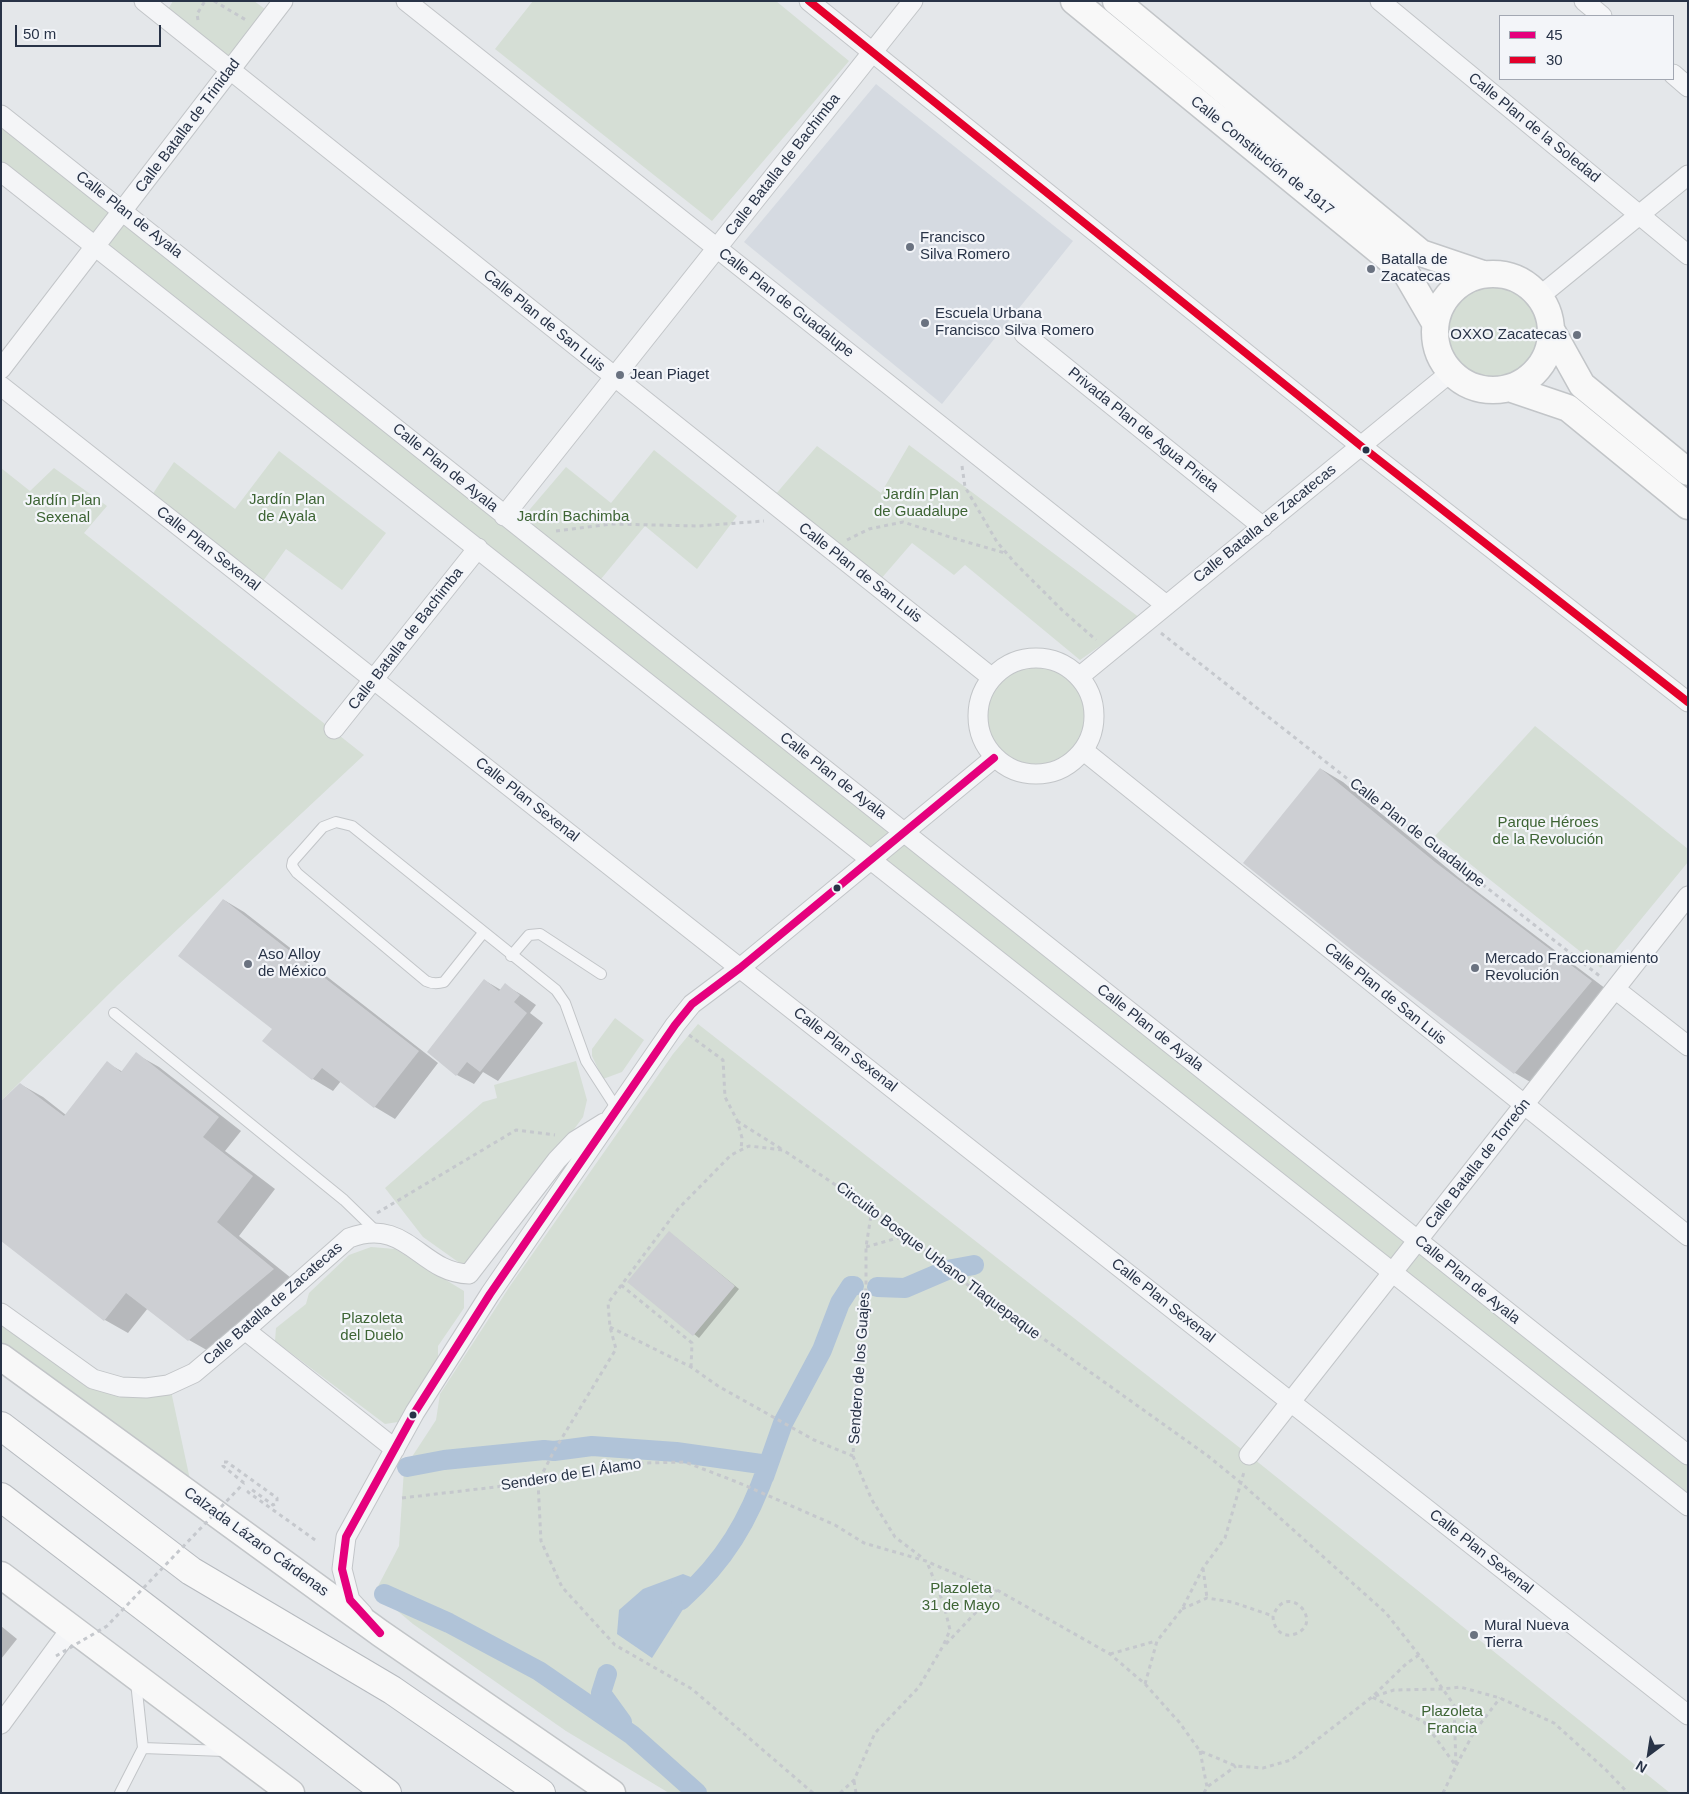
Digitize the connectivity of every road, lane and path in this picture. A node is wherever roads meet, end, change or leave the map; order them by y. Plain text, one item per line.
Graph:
1 (144, 1) edge
2 (214, 1) edge
3 (283, 1) edge
4 (406, 1) edge
5 (809, 1) edge
6 (913, 1) edge
7 (1074, 1) edge
8 (1116, 1) edge
9 (1380, 1) edge
10 (1584, 1) edge
11 (1601, 15) edge
12 (256, 37) junction
13 (872, 52) junction
14 (230, 70) junction
15 (1674, 75) edge
16 (1688, 87) edge
17 (1, 115) edge
18 (1, 172) edge
19 (1688, 174) edge
20 (123, 210) junction
21 (1639, 215) junction
22 (95, 246) junction
23 (717, 248) junction
24 (1688, 255) edge
25 (1483, 274) junction
26 (1540, 296) junction
27 (1435, 323) junction
28 (1552, 333) junction
29 (1024, 334) dead end
30 (1, 369) edge
31 (1451, 372) junction
32 (614, 377) junction
33 (1, 386) edge
34 (1509, 388) junction
35 (956, 439) junction
36 (1361, 446) junction
37 (1688, 472) edge
38 (1688, 506) edge
39 (504, 516) junction
40 (792, 519) junction
41 (1263, 526) junction
42 (529, 535) junction
43 (478, 548) junction
44 (829, 548) junction
45 (1006, 553) junction
46 (1166, 605) junction
47 (1146, 622) junction
48 (1110, 651) junction
49 (991, 677) junction
50 (1079, 677) junction
51 (374, 679) junction
52 (1688, 702) edge
53 (334, 729) dead end
54 (1084, 751) junction
55 (994, 758) junction
56 (904, 833) junction
57 (872, 860) junction
58 (1688, 896) edge
59 (483, 933) junction
60 (511, 956) junction
61 (740, 968) junction
62 (601, 974) dead end
63 (1615, 989) junction
64 (114, 1013) dead end
65 (675, 1024) junction
66 (1688, 1046) edge
67 (1524, 1105) junction
68 (613, 1114) junction
69 (737, 1120) junction
70 (575, 1141) junction
71 (783, 1150) junction
72 (731, 1155) junction
73 (872, 1209) junction
74 (371, 1226) junction
75 (908, 1235) junction
76 (1688, 1236) edge
77 (1418, 1240) junction
78 (866, 1247) junction
79 (1393, 1272) junction
80 (469, 1274) junction
81 (621, 1286) junction
82 (490, 1294) junction
83 (1, 1313) edge
84 (610, 1327) junction
85 (245, 1330) junction
86 (1, 1357) edge
87 (691, 1367) junction
88 (1291, 1402) junction
89 (1, 1426) edge
90 (395, 1449) junction
91 (1249, 1455) dead end
92 (1688, 1455) edge
93 (854, 1456) junction
94 (538, 1482) junction
95 (1241, 1482) junction
96 (1, 1497) edge
97 (402, 1498) dead end
98 (1688, 1506) edge
99 (318, 1542) dead end
100 (926, 1561) junction
101 (1203, 1568) junction
102 (1, 1575) edge
103 (997, 1590) junction
104 (1208, 1598) junction
105 (1182, 1609) junction
106 (1273, 1616) junction
107 (72, 1627) junction
108 (380, 1633) junction
109 (1157, 1641) junction
110 (944, 1646) junction
111 (1110, 1654) junction
112 (1419, 1655) junction
113 (56, 1656) dead end
114 (135, 1675) junction
115 (1145, 1684) junction
116 (1443, 1689) junction
117 (1372, 1697) junction
118 (1500, 1698) junction
119 (1688, 1715) edge
120 (2, 1722) edge
121 (143, 1748) junction
122 (236, 1751) junction
123 (1200, 1751) junction
124 (1236, 1766) junction
125 (1456, 1766) junction
126 (854, 1780) junction
127 (1207, 1787) junction
128 (120, 1793) edge
129 (291, 1793) edge
130 (387, 1793) edge
131 (541, 1793) edge
132 (612, 1793) edge
133 (812, 1793) edge
134 (840, 1793) edge
135 (856, 1793) edge
136 (1204, 1793) edge
137 (1443, 1793) edge
138 (1628, 1793) edge

1 - 14 street, Calle Plan de San Luis
2 - 12 path
3 - 12 street, Calle Batalla de Trinidad
4 - 23 street, Calle Plan de Guadalupe
5 - 13 street
6 - 13 street, Calle Batalla de Bachimba
7 - 27 street, Calle Constitución de 1917
8 - 25 street, Calle Constitución de 1917
9 - 21 street, Calle Plan de la Soledad
10 - 11 street
12 - 14 street, Calle Batalla de Trinidad
13 - 23 street, Calle Batalla de Bachimba
13 - 36 street
14 - 20 street, Calle Batalla de Trinidad
14 - 32 street, Calle Plan de San Luis
15 - 16 street
17 - 20 street, Calle Plan de Ayala
18 - 22 street
19 - 21 street
20 - 22 street, Calle Batalla de Trinidad
20 - 39 street, Calle Plan de Ayala
21 - 24 street, Calle Plan de la Soledad
21 - 26 street
22 - 30 street, Calle Batalla de Trinidad
22 - 43 street
23 - 32 street, Calle Batalla de Bachimba
23 - 35 street, Calle Plan de Guadalupe
25 - 26 street
25 - 27 street
26 - 28 street
27 - 31 street
28 - 34 street
28 - 37 street
29 - 41 street, Privada Plan de Agua Prieta
31 - 34 street
31 - 36 street, Calle Batalla de Zacatecas
32 - 39 street, Calle Batalla de Bachimba
32 - 40 street, Calle Plan de San Luis
33 - 51 street, Calle Plan Sexenal
34 - 38 street
35 - 45 path
35 - 46 street, Calle Plan de Guadalupe
36 - 41 street, Calle Batalla de Zacatecas
36 - 52 street
39 - 42 street, Calle Plan de Ayala
40 - 42 path
40 - 44 street, Calle Plan de San Luis
41 - 46 street, Calle Batalla de Zacatecas
42 - 56 street, Calle Plan de Ayala
43 - 51 street, Calle Batalla de Bachimba
43 - 57 street
44 - 45 path
44 - 49 street, Calle Plan de San Luis
45 - 48 path
46 - 47 street, Calle Batalla de Zacatecas
47 - 48 street, Calle Batalla de Zacatecas
47 - 63 path, Calle Plan de Guadalupe
48 - 50 street, Calle Batalla de Zacatecas
49 - 50 street
49 - 55 street
50 - 54 street
51 - 53 street, Calle Batalla de Bachimba
51 - 61 street, Calle Plan Sexenal
54 - 55 street
54 - 67 street, Calle Plan de San Luis
55 - 56 street
56 - 57 street
56 - 77 street, Calle Plan de Ayala
57 - 61 street
57 - 79 street
58 - 63 street, Calle Batalla de Torreón
59 - 59 lane
59 - 60 lane
60 - 62 lane
60 - 68 lane
61 - 65 street
61 - 88 street, Calle Plan Sexenal
63 - 66 street
63 - 67 street, Calle Batalla de Torreón
64 - 74 lane
65 - 68 street
65 - 69 path
67 - 76 street, Calle Plan de San Luis
67 - 77 street, Calle Batalla de Torreón
68 - 70 street
68 - 82 street
69 - 71 path
69 - 72 path
70 - 74 path
70 - 80 street
71 - 72 path, Circuito Bosque Urbano Tlaquepaque
71 - 73 path, Circuito Bosque Urbano Tlaquepaque
72 - 81 path, Circuito Bosque Urbano Tlaquepaque
73 - 75 path, Circuito Bosque Urbano Tlaquepaque
73 - 78 path, Sendero de los Guajes
74 - 80 street
74 - 85 street, Calle Batalla de Zacatecas
75 - 78 path
75 - 95 path, Circuito Bosque Urbano Tlaquepaque
77 - 79 street, Calle Batalla de Torreón
77 - 92 street, Calle Plan de Ayala
78 - 93 path, Sendero de los Guajes
79 - 88 street, Calle Batalla de Torreón
79 - 98 street
80 - 82 street
81 - 84 path, Circuito Bosque Urbano Tlaquepaque
81 - 87 path
82 - 90 street
83 - 85 street, Calle Batalla de Zacatecas
84 - 87 path
84 - 94 path, Circuito Bosque Urbano Tlaquepaque
85 - 90 street
86 - 108 street, Calzada Lázaro Cárdenas
87 - 93 path
88 - 91 street, Calle Batalla de Torreón
88 - 119 street, Calle Plan Sexenal
89 - 131 highway
90 - 108 street
93 - 100 path, Sendero de los Guajes
94 - 97 path, Sendero de El Álamo
94 - 100 path, Sendero de El Álamo
94 - 133 path
95 - 101 path
95 - 112 path, Circuito Bosque Urbano Tlaquepaque
96 - 130 highway
99 - 113 path, bridge
100 - 103 path
100 - 110 path
101 - 104 path
101 - 105 path
102 - 107 street
103 - 110 path
103 - 111 path
104 - 105 path
104 - 106 path
105 - 109 path
106 - 106 path
107 - 114 street
107 - 120 street
108 - 132 street, Calzada Lázaro Cárdenas
109 - 111 path
109 - 115 path
110 - 126 path
111 - 115 path
112 - 116 path, Circuito Bosque Urbano Tlaquepaque
112 - 117 path
114 - 121 lane
114 - 122 street
115 - 123 path
116 - 117 path
116 - 118 path
116 - 125 path, Circuito Bosque Urbano Tlaquepaque
117 - 124 path
117 - 125 path
118 - 125 path
118 - 138 path
121 - 122 lane
121 - 128 lane
122 - 129 street
123 - 124 path
123 - 127 path
124 - 127 path
125 - 137 path, Circuito Bosque Urbano Tlaquepaque
126 - 134 path
126 - 135 path
127 - 136 path

